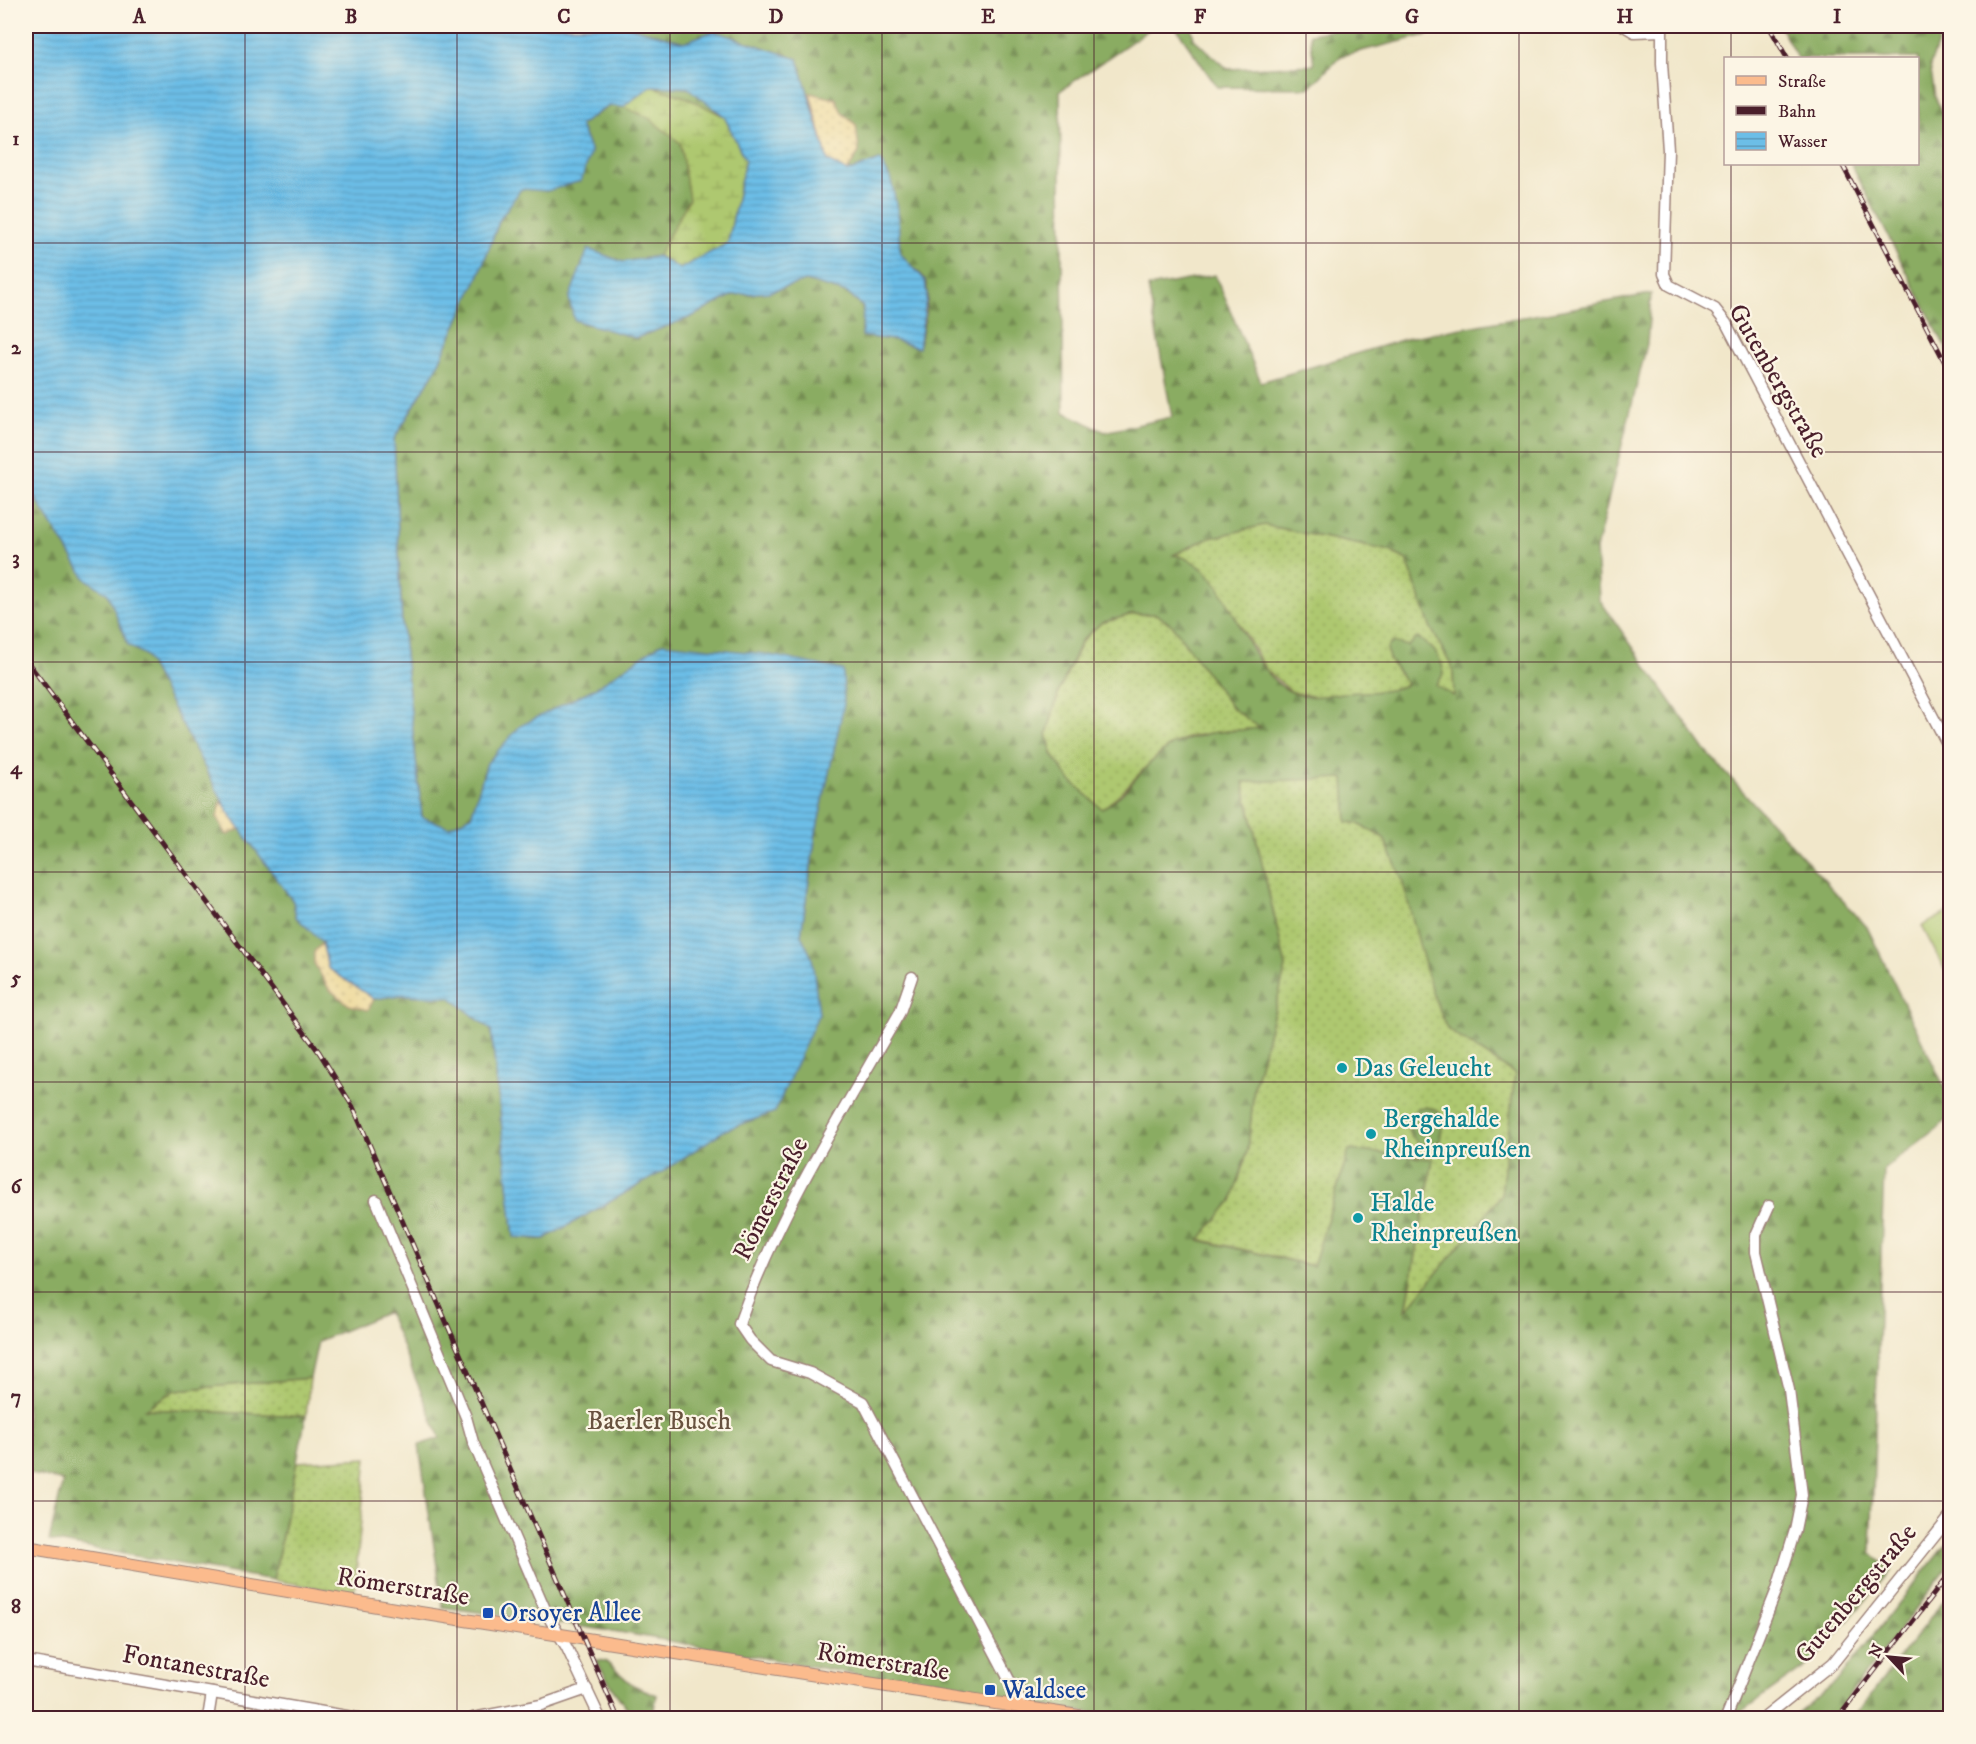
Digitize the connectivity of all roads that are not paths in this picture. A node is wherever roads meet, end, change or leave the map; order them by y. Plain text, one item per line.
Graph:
1 (1624, 26) edge
2 (1662, 28) edge
3 (1950, 749) edge
4 (912, 977) dead end
5 (376, 1200) dead end
6 (1769, 1206) dead end
7 (1950, 1517) edge
8 (26, 1547) edge
9 (561, 1635) junction
10 (26, 1661) edge
11 (587, 1689) junction
12 (212, 1693) junction
13 (1024, 1708) junction
14 (481, 1718) edge
15 (208, 1719) edge
16 (358, 1719) edge
17 (600, 1719) edge
18 (1091, 1719) edge
19 (1726, 1719) edge
20 (1764, 1719) edge

1 - 2 street
2 - 3 street, Gutenbergstraße
4 - 13 street, Römerstraße
5 - 9 street
6 - 19 street
7 - 20 street, Gutenbergstraße
8 - 9 main road, Römerstraße
9 - 11 street
9 - 13 main road, Römerstraße
10 - 12 street, Fontanestraße
11 - 14 street
11 - 17 street
12 - 15 street
12 - 16 street, Fontanestraße
13 - 18 main road, Römerstraße

